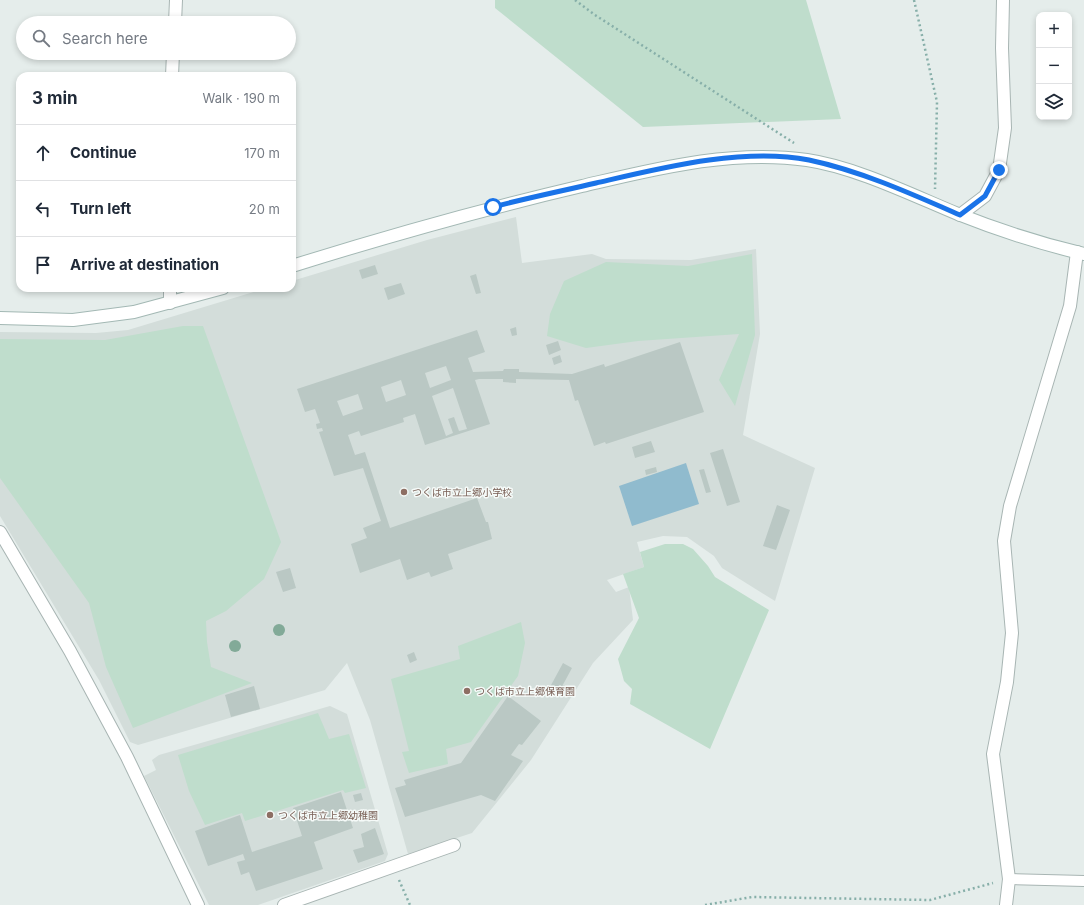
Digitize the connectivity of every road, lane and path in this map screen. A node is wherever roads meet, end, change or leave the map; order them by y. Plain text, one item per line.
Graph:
1 (176, 0) edge
2 (575, 0) edge
3 (914, 0) edge
4 (1003, 0) edge
5 (175, 16) edge
6 (173, 60) edge
7 (172, 72) edge
8 (796, 144) dead end
9 (929, 202) junction
10 (960, 215) junction
11 (1080, 253) edge
12 (296, 265) edge
13 (170, 292) edge
14 (209, 292) edge
15 (170, 303) junction
16 (0, 318) edge
17 (0, 532) edge
18 (454, 845) dead end
19 (394, 866) junction
20 (1009, 879) junction
21 (1084, 881) edge
22 (198, 905) edge
23 (284, 905) edge
24 (410, 905) edge
25 (705, 905) edge
26 (1006, 905) edge

1 - 5 street
2 - 8 path
3 - 9 path
4 - 10 street
6 - 7 street
9 - 10 street
9 - 12 street
10 - 11 street
11 - 20 street
13 - 15 street
14 - 15 street
15 - 16 street
17 - 22 street
18 - 19 street
19 - 23 street
19 - 24 path
20 - 21 lane
20 - 25 path
20 - 26 street

